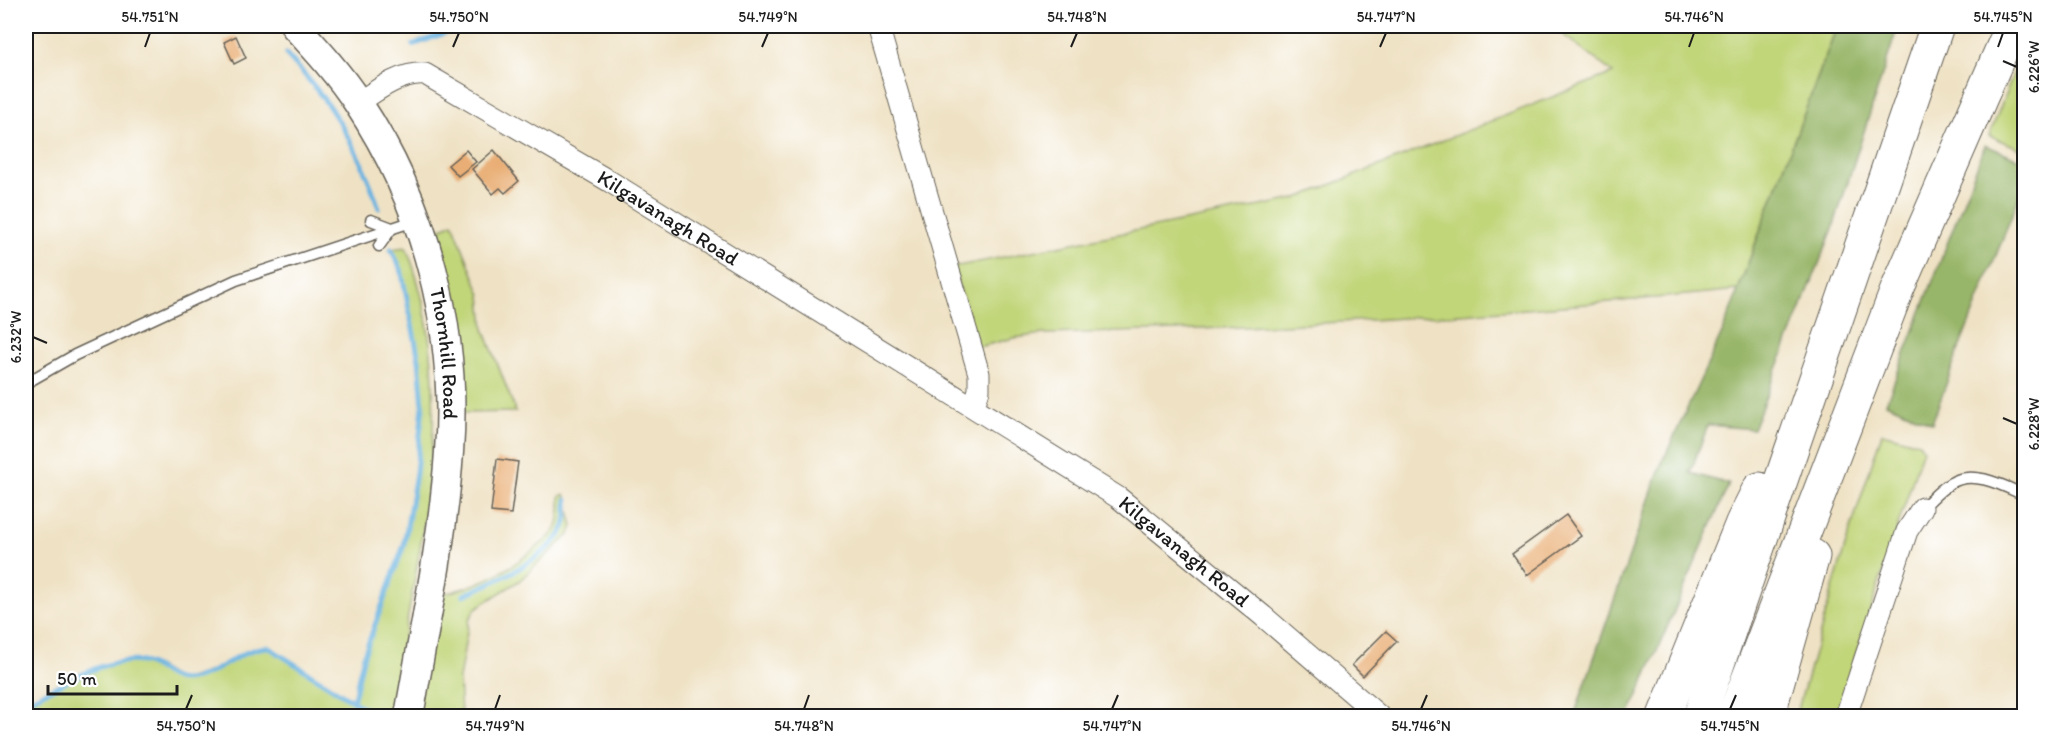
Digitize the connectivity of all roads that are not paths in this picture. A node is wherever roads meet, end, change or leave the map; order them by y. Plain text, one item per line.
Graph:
1 (295, 26) edge
2 (878, 26) edge
3 (1937, 26) edge
4 (2012, 26) edge
5 (358, 103) junction
6 (371, 220) dead end
7 (405, 224) junction
8 (379, 246) dead end
9 (26, 383) edge
10 (1814, 383) junction
11 (974, 406) junction
12 (1846, 420) junction
13 (2025, 495) edge
14 (1922, 508) joint
15 (409, 717) edge
16 (1379, 717) edge
17 (1664, 717) edge
18 (1700, 717) edge
19 (1734, 717) edge
20 (1768, 717) edge
21 (1846, 717) edge

1 - 5 street, Thornhill Road
2 - 11 street
3 - 10 highway
4 - 12 highway
5 - 7 street, Thornhill Road
5 - 11 street, Kilgavanagh Road
6 - 7 lane
7 - 8 lane
7 - 9 lane
7 - 15 street, Thornhill Road
10 - 17 highway
10 - 18 highway
11 - 16 street, Kilgavanagh Road
12 - 19 highway
12 - 20 highway
13 - 14 lane
14 - 21 street

